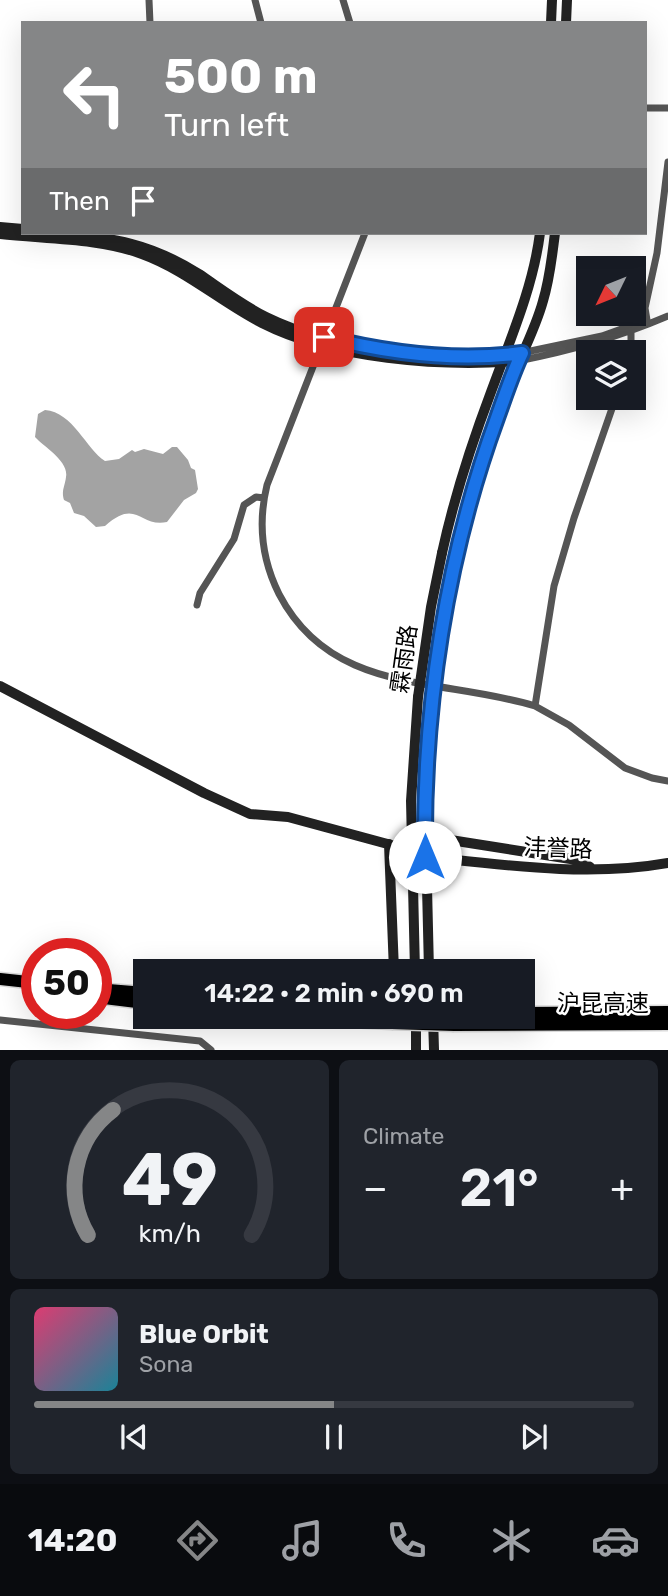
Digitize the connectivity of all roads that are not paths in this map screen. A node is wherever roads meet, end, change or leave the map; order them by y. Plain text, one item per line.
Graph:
1 (149, 0) edge
2 (255, 0) edge
3 (343, 0) edge
4 (552, 0) edge
5 (567, 0) edge
6 (150, 21) edge
7 (260, 21) edge
8 (349, 21) edge
9 (551, 21) edge
10 (566, 21) edge
11 (647, 108) edge
12 (668, 108) edge
13 (668, 162) edge
14 (0, 227) edge
15 (21, 229) edge
16 (0, 234) edge
17 (77, 235) edge
18 (364, 235) edge
19 (540, 235) edge
20 (555, 235) edge
21 (668, 313) edge
22 (647, 320) junction
23 (631, 329) junction
24 (323, 340) junction
25 (631, 340) edge
26 (520, 357) junction
27 (503, 359) junction
28 (612, 410) edge
29 (264, 498) junction
30 (197, 605) dead end
31 (0, 686) edge
32 (535, 706) junction
33 (668, 781) edge
34 (425, 836) junction
35 (392, 845) junction
36 (668, 863) edge
37 (594, 869) junction
38 (394, 959) edge
39 (415, 959) edge
40 (429, 959) edge
41 (0, 979) edge
42 (21, 981) edge
43 (0, 988) edge
44 (21, 990) edge
45 (112, 990) edge
46 (133, 992) edge
47 (112, 1000) edge
48 (133, 1002) edge
49 (668, 1012) edge
50 (535, 1013) edge
51 (0, 1020) edge
52 (668, 1024) edge
53 (535, 1025) edge
54 (416, 1029) edge
55 (433, 1029) edge
56 (211, 1050) edge
57 (416, 1050) edge
58 (434, 1050) edge

1 - 6 street
2 - 7 street
3 - 8 street
4 - 9 main road
5 - 10 main road
11 - 12 street
13 - 22 street
14 - 15 main road
16 - 24 main road
17 - 24 main road
18 - 24 street
19 - 27 main road, 霖雨路
20 - 26 main road, 霖雨路
21 - 22 street
21 - 23 street
22 - 23 street
23 - 25 street
23 - 26 street
24 - 27 main road
24 - 29 street
26 - 27 main road
26 - 34 main road, 霖雨路, bridge
27 - 39 main road, 霖雨路, bridge
28 - 32 street
29 - 30 street
29 - 32 street
31 - 35 main road, 沣誉路
32 - 33 street
34 - 37 main road
34 - 40 main road, 霖雨路
35 - 37 main road, 沣誉路, bridge
35 - 38 main road
36 - 37 main road, 沣誉路
41 - 42 highway
43 - 44 highway
45 - 46 highway
47 - 48 highway
49 - 50 highway
51 - 56 street
52 - 53 highway, 沪昆高速, bridge
54 - 57 main road
55 - 58 main road

